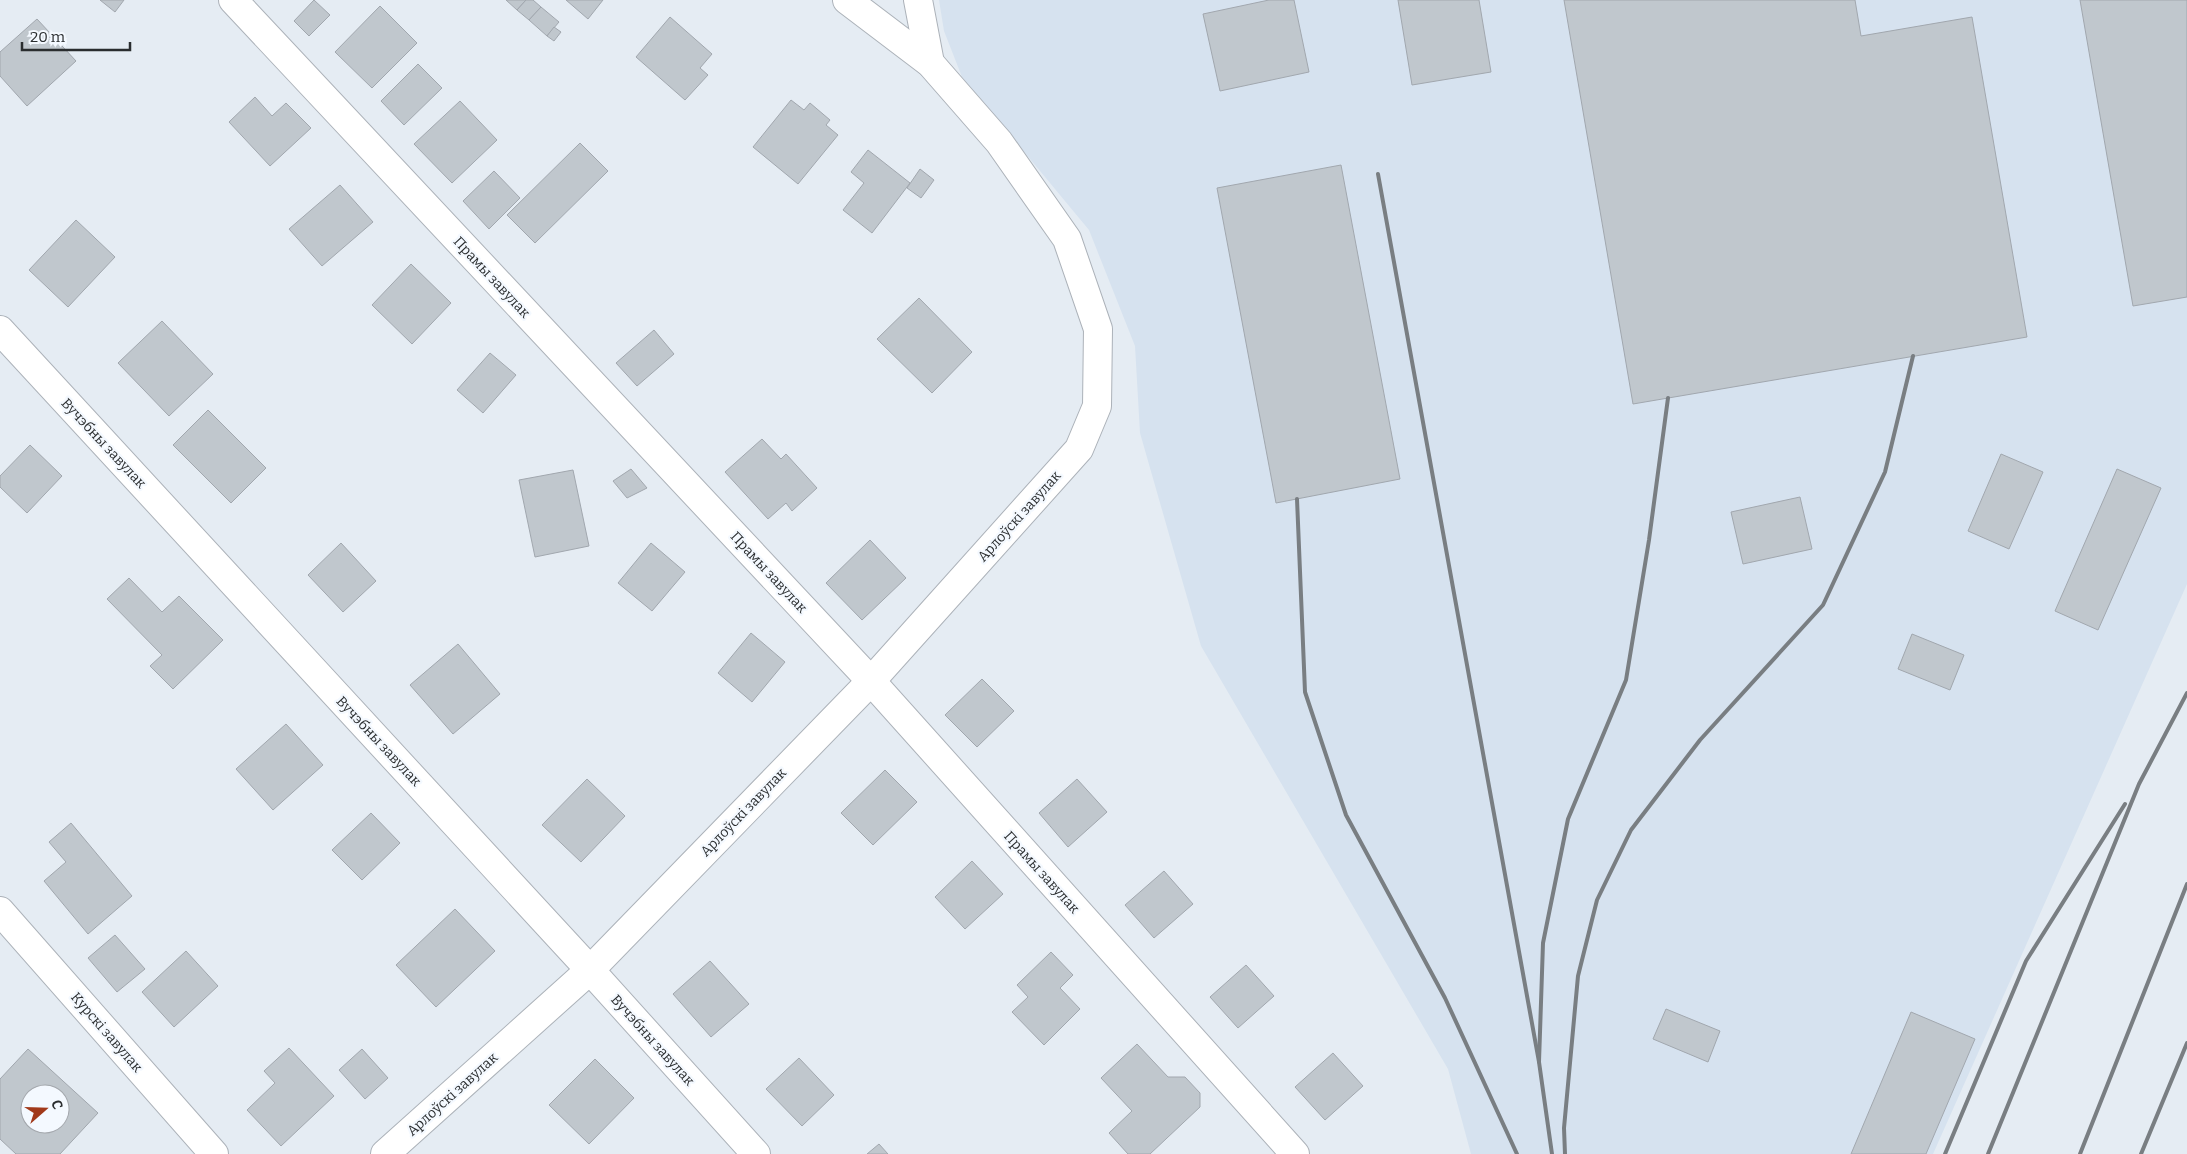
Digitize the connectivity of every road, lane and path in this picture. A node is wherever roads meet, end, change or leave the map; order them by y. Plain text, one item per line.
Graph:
1 (233, 0) edge
2 (846, 0) edge
3 (918, 0) edge
4 (930, 63) junction
5 (0, 330) edge
6 (871, 681) junction
7 (0, 911) edge
8 (590, 970) junction
9 (214, 1154) edge
10 (386, 1154) edge
11 (756, 1154) edge
12 (1295, 1154) edge

1 - 6 street, Прамы завулак
2 - 4 street, Арлоўскі завулак
3 - 4 street
4 - 6 street, Арлоўскі завулак
5 - 8 street, Вучэбны завулак
6 - 8 street, Арлоўскі завулак
6 - 12 street, Прамы завулак
7 - 9 street, Курскі завулак
8 - 10 street, Арлоўскі завулак
8 - 11 street, Вучэбны завулак

